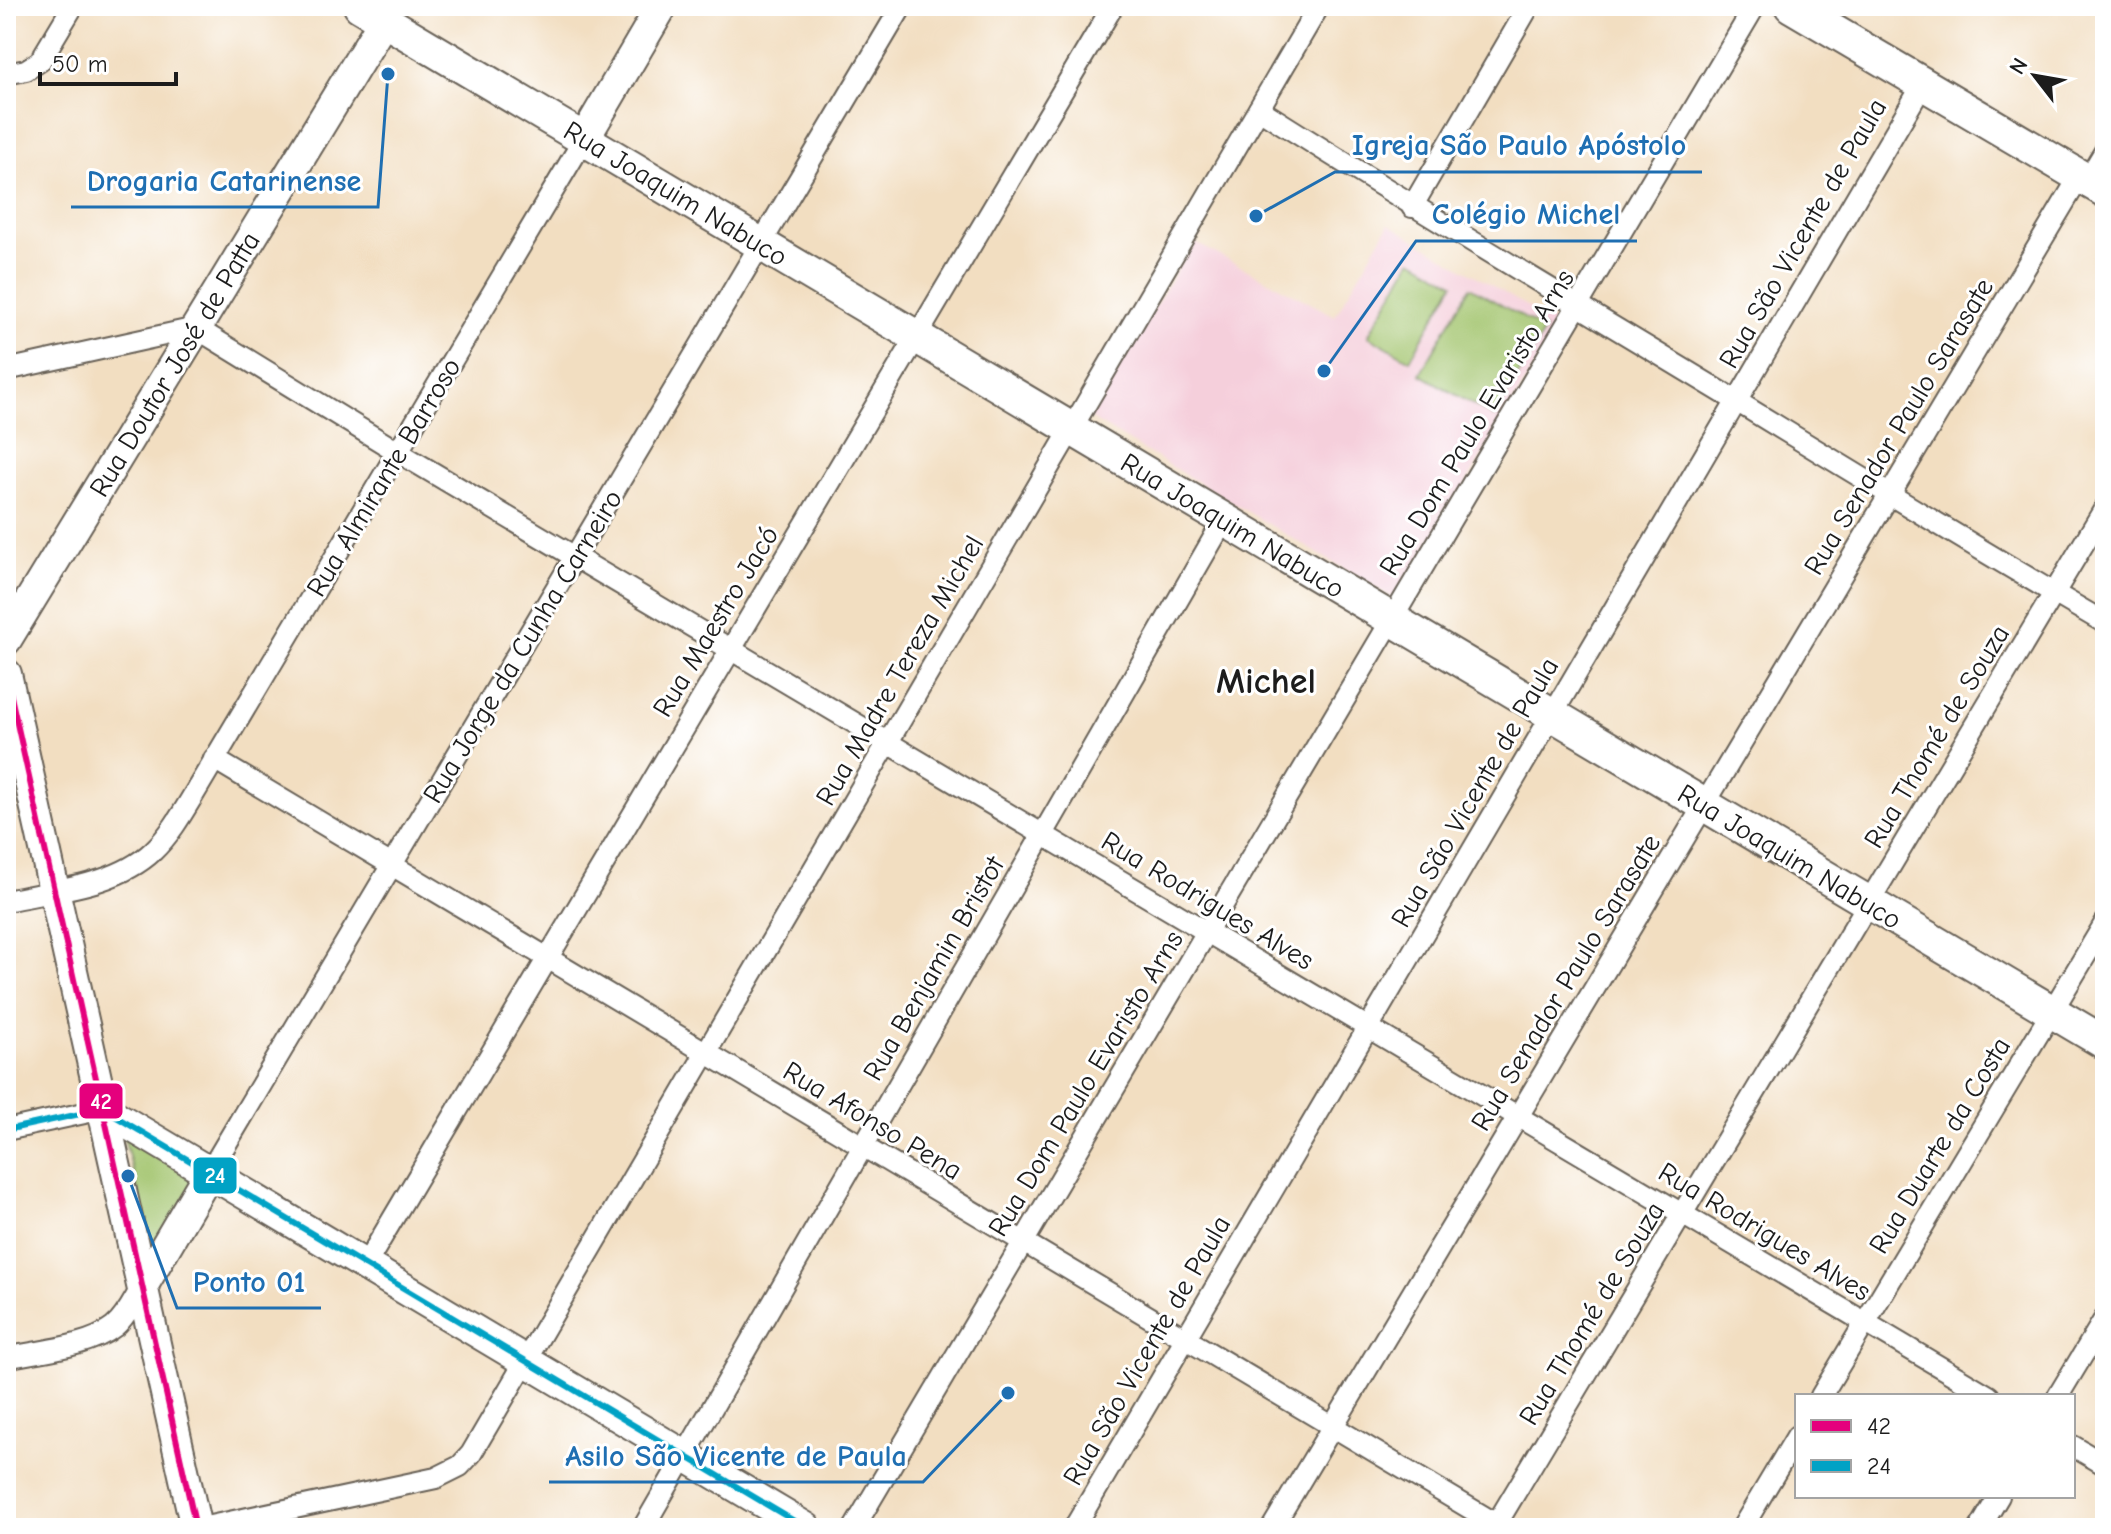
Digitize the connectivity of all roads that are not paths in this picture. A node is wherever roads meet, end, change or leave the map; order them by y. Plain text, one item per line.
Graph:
1 (73, 6) edge
2 (662, 6) edge
3 (902, 6) edge
4 (1113, 6) edge
5 (1319, 6) edge
6 (1529, 6) edge
7 (1755, 6) edge
8 (1791, 6) edge
9 (379, 11) edge
10 (6, 74) edge
11 (1923, 84) junction
12 (1259, 109) junction
13 (584, 139) junction
14 (2105, 151) edge
15 (2091, 183) edge
16 (1412, 207) junction
17 (761, 244) junction
18 (1577, 307) junction
19 (196, 328) junction
20 (917, 337) junction
21 (6, 370) edge
22 (1736, 401) junction
23 (1072, 429) junction
24 (398, 452) junction
25 (1888, 496) junction
26 (2105, 508) edge
27 (1224, 520) junction
28 (575, 557) junction
29 (2054, 593) junction
30 (1392, 619) junction
31 (2105, 623) edge
32 (6, 640) edge
33 (731, 650) junction
34 (6, 674) edge
35 (1552, 714) junction
36 (888, 743) junction
37 (214, 759) junction
38 (1704, 805) junction
39 (1043, 835) junction
40 (392, 865) junction
41 (54, 890) junction
42 (6, 901) edge
43 (1869, 903) junction
44 (2105, 923) edge
45 (1207, 932) junction
46 (548, 958) junction
47 (2052, 1012) junction
48 (1368, 1028) junction
49 (2105, 1043) edge
50 (707, 1054) junction
51 (103, 1109) junction
52 (1517, 1117) junction
53 (6, 1130) edge
54 (863, 1146) junction
55 (210, 1171) junction
56 (1682, 1214) junction
57 (1024, 1242) junction
58 (366, 1264) junction
59 (143, 1285) junction
60 (2105, 1318) edge
61 (1865, 1323) junction
62 (1185, 1338) junction
63 (6, 1358) edge
64 (527, 1361) junction
65 (1822, 1394) edge
66 (1986, 1394) edge
67 (2059, 1394) edge
68 (1332, 1426) junction
69 (1795, 1439) edge
70 (2075, 1447) edge
71 (685, 1455) junction
72 (2105, 1465) edge
73 (1998, 1498) edge
74 (1498, 1527) edge
75 (198, 1528) edge
76 (643, 1528) edge
77 (806, 1528) edge
78 (854, 1528) edge
79 (1074, 1528) edge
80 (1272, 1528) edge
81 (1742, 1528) edge
82 (1980, 1528) edge

1 - 10 street
2 - 13 street, Rua Almirante Barroso
3 - 17 street, Rua Jorge da Cunha Carneiro
4 - 20 street, Rua Maestro Jacó
5 - 12 street, Rua Madre Tereza Michel
6 - 16 street
7 - 18 street, Rua Dom Paulo Evaristo Arns
8 - 11 main road
9 - 13 main road, Rua Joaquim Nabuco
9 - 19 street, Rua Doutor José de Patta
11 - 15 main road
11 - 22 street, Rua São Vicente de Paula
12 - 16 street
12 - 23 street, Rua Madre Tereza Michel
13 - 17 main road, Rua Joaquim Nabuco
13 - 24 street, Rua Almirante Barroso
14 - 15 street, Rua Senador Paulo Sarasate
15 - 25 street, Rua Senador Paulo Sarasate
16 - 18 street
17 - 20 main road, Rua Joaquim Nabuco
17 - 28 street, Rua Jorge da Cunha Carneiro
18 - 22 street
18 - 30 street, Rua Dom Paulo Evaristo Arns
19 - 21 street
19 - 24 street, Rua Rodrigues Alves
19 - 32 street, Rua Doutor José de Patta
20 - 23 main road, Rua Joaquim Nabuco
20 - 33 street, Rua Maestro Jacó
22 - 25 street
22 - 35 street, Rua São Vicente de Paula
23 - 27 main road, Rua Joaquim Nabuco
23 - 36 street, Rua Madre Tereza Michel
24 - 28 street, Rua Rodrigues Alves
24 - 37 street, Rua Almirante Barroso
25 - 29 street
25 - 38 street, Rua Senador Paulo Sarasate
26 - 29 street, Rua Thomé de Souza
27 - 30 main road, Rua Joaquim Nabuco
27 - 39 street, Rua Benjamin Bristot
28 - 33 street, Rua Rodrigues Alves
28 - 40 street, Rua Jorge da Cunha Carneiro
29 - 31 street
29 - 43 street, Rua Thomé de Souza
30 - 35 main road, Rua Joaquim Nabuco
30 - 45 street, Rua Dom Paulo Evaristo Arns
33 - 36 street, Rua Rodrigues Alves
33 - 46 street, Rua Maestro Jacó
34 - 41 street
35 - 38 main road, Rua Joaquim Nabuco
35 - 48 street, Rua São Vicente de Paula
36 - 39 street, Rua Rodrigues Alves
36 - 50 street, Rua Madre Tereza Michel
37 - 40 street, Rua Afonso Pena
37 - 41 street, Rua Almirante Barroso
38 - 43 main road, Rua Joaquim Nabuco
38 - 52 street, Rua Senador Paulo Sarasate
39 - 45 street, Rua Rodrigues Alves
39 - 54 street, Rua Benjamin Bristot
40 - 46 street, Rua Afonso Pena
40 - 55 street, Rua Jorge da Cunha Carneiro
41 - 42 street, Rua Almirante Barroso
41 - 51 street
43 - 47 main road, Rua Joaquim Nabuco
43 - 56 street, Rua Thomé de Souza
44 - 47 street, Rua Duarte da Costa
45 - 48 street, Rua Rodrigues Alves
45 - 57 street, Rua Dom Paulo Evaristo Arns
46 - 50 street, Rua Afonso Pena
46 - 58 street, Rua Maestro Jacó
47 - 49 main road, Rua Joaquim Nabuco
47 - 61 street, Rua Duarte da Costa
48 - 52 street, Rua Rodrigues Alves
48 - 62 street, Rua São Vicente de Paula
50 - 54 street, Rua Afonso Pena
50 - 64 street, Rua Madre Tereza Michel
51 - 53 street
51 - 55 street
51 - 59 street
52 - 56 street, Rua Rodrigues Alves
52 - 68 street, Rua Senador Paulo Sarasate
54 - 57 street, Rua Afonso Pena
54 - 71 street, Rua Benjamin Bristot
55 - 58 street
55 - 59 street, Rua Jorge da Cunha Carneiro
56 - 61 street, Rua Rodrigues Alves
56 - 74 street, Rua Thomé de Souza
57 - 62 street, Rua Afonso Pena
57 - 78 street, Rua Dom Paulo Evaristo Arns
58 - 64 street
59 - 63 street
59 - 75 street
60 - 67 street
61 - 65 street, Rua Duarte da Costa
61 - 66 street, Rua Rodrigues Alves
62 - 68 street, Rua Afonso Pena
62 - 79 street, Rua São Vicente de Paula
64 - 71 street
64 - 75 street, Rua Madre Tereza Michel
68 - 74 street, Rua Afonso Pena
68 - 80 street, Rua Senador Paulo Sarasate
69 - 81 street
70 - 72 street
71 - 76 street, Rua Benjamin Bristot
71 - 77 street
73 - 82 street

